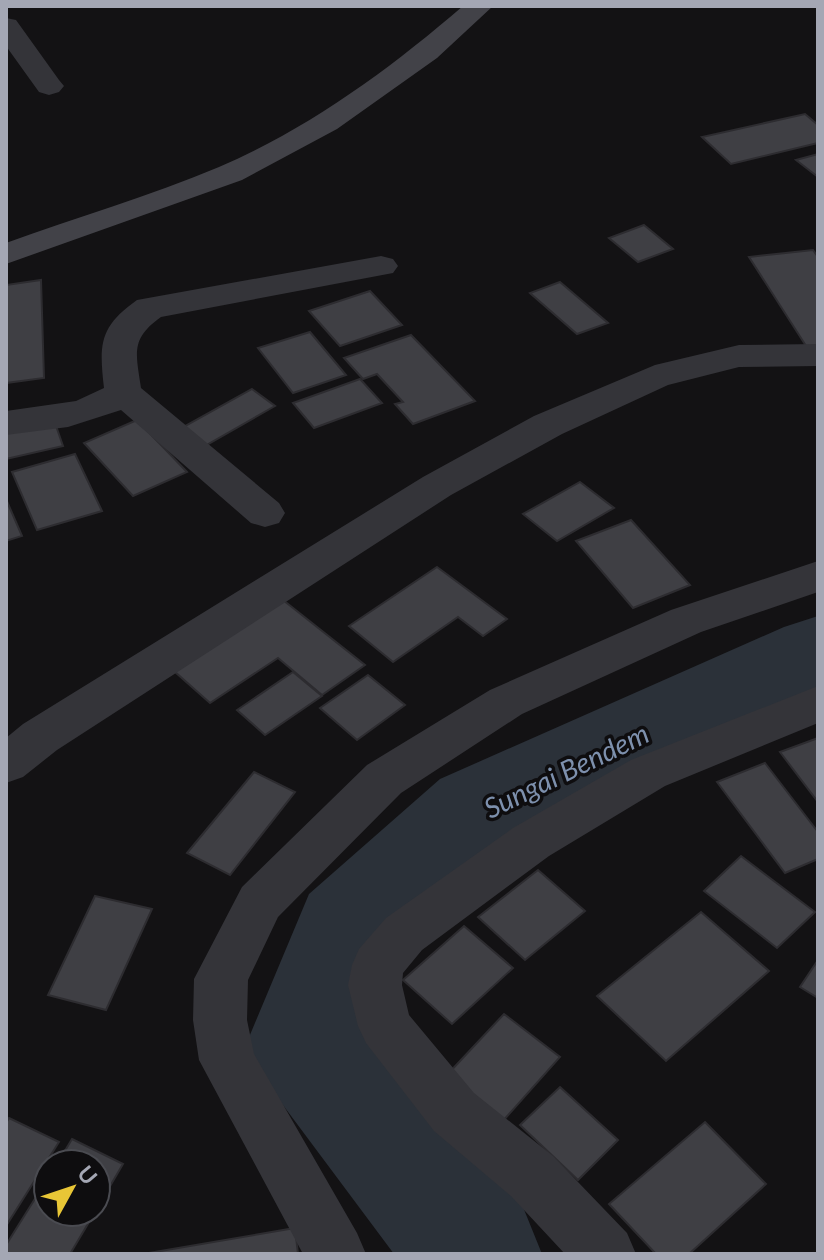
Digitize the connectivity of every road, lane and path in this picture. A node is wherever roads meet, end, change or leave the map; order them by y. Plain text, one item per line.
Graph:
1 (479, 6) edge
2 (6, 26) edge
3 (49, 86) dead end
4 (6, 254) edge
5 (381, 266) dead end
6 (818, 355) edge
7 (123, 392) junction
8 (6, 423) edge
9 (265, 513) dead end
10 (818, 576) edge
11 (818, 704) edge
12 (6, 764) edge
13 (336, 1254) edge
14 (606, 1254) edge

1 - 4 street
2 - 3 street
5 - 7 street
6 - 12 street
7 - 8 street
7 - 9 street
10 - 13 street
11 - 14 street

